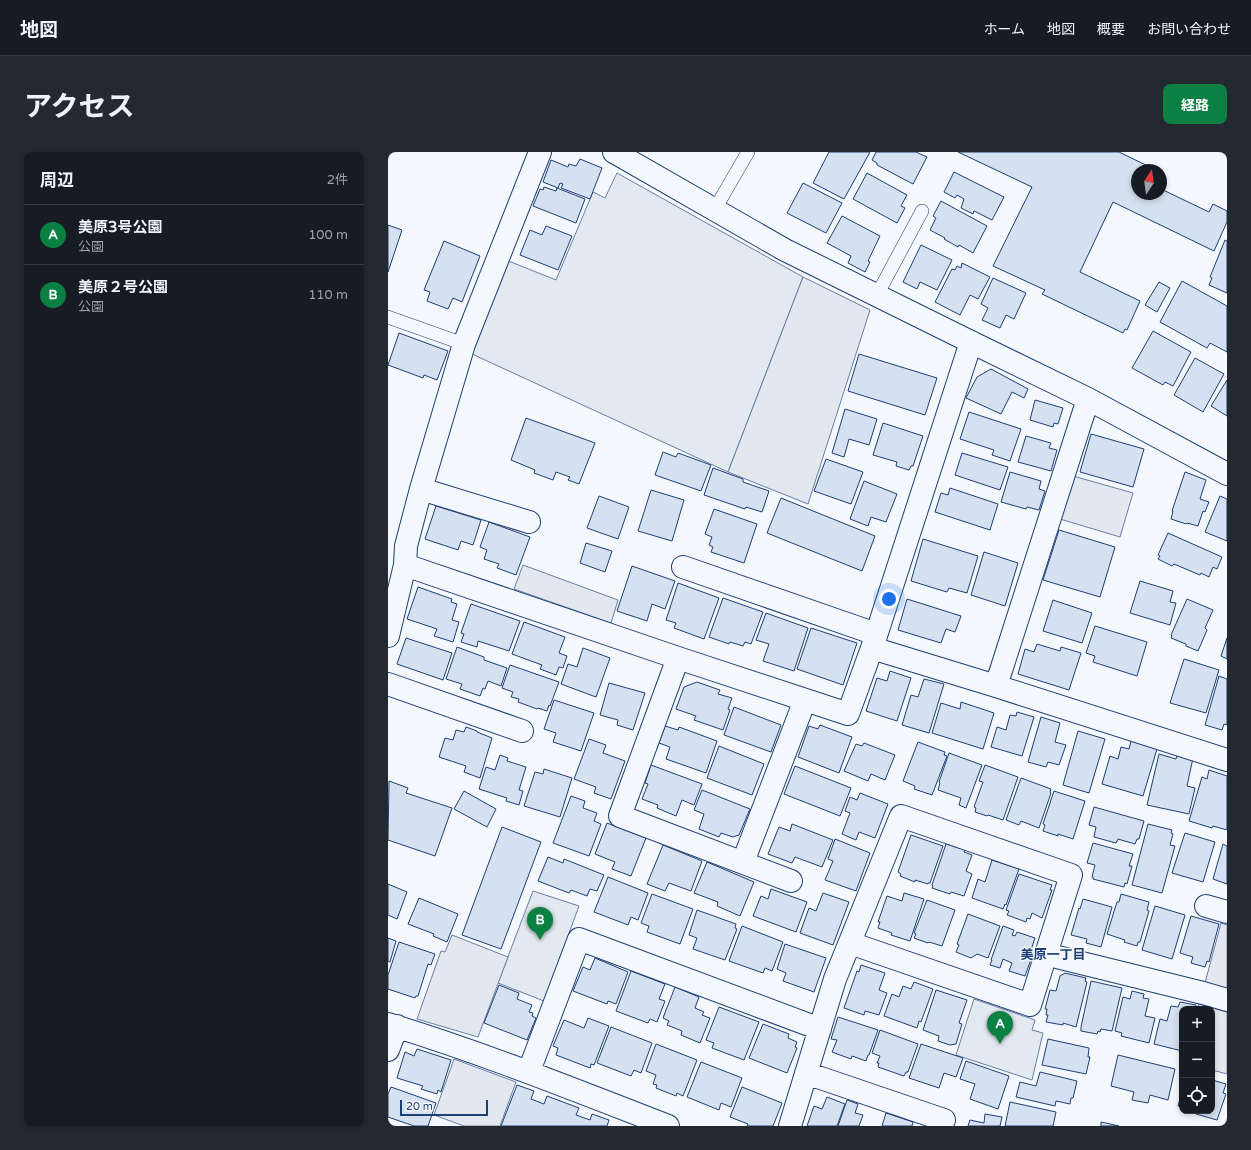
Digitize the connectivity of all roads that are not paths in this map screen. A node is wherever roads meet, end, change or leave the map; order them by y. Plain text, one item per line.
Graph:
1 (540, 152) edge
2 (748, 152) edge
3 (624, 155) edge
4 (715, 209) junction
5 (922, 211) dead end
6 (877, 296) junction
7 (388, 317) edge
8 (971, 342) junction
9 (464, 344) junction
10 (1088, 399) junction
11 (1227, 474) edge
12 (421, 489) junction
13 (529, 522) dead end
14 (405, 565) junction
15 (683, 567) dead end
16 (388, 636) edge
17 (874, 641) junction
18 (678, 658) junction
19 (388, 684) edge
20 (996, 686) junction
21 (805, 700) junction
22 (522, 732) dead end
23 (1227, 760) edge
24 (743, 862) junction
25 (791, 881) dead end
26 (1206, 906) dead end
27 (1227, 912) edge
28 (850, 943) junction
29 (1045, 954) junction
30 (1227, 1000) edge
31 (392, 1025) edge
32 (820, 1029) junction
33 (388, 1050) edge
34 (529, 1071) junction
35 (806, 1074) junction
36 (944, 1120) dead end
37 (668, 1126) edge
38 (790, 1126) edge

1 - 9 street
2 - 4 lane
3 - 4 street
4 - 6 street
5 - 6 lane
6 - 8 street
7 - 9 lane
8 - 10 street
8 - 17 street
9 - 12 street
10 - 11 street
10 - 20 street
12 - 13 street
12 - 14 street
14 - 16 street
14 - 18 street
15 - 17 street
17 - 20 street
17 - 21 street
18 - 21 street
18 - 24 street
19 - 22 street
20 - 23 street
21 - 24 street
24 - 25 street
26 - 27 street
28 - 29 street
28 - 29 street
28 - 32 street
29 - 30 street
31 - 33 street
31 - 34 street
32 - 34 street
32 - 35 street
34 - 37 street
35 - 36 street
35 - 38 street

